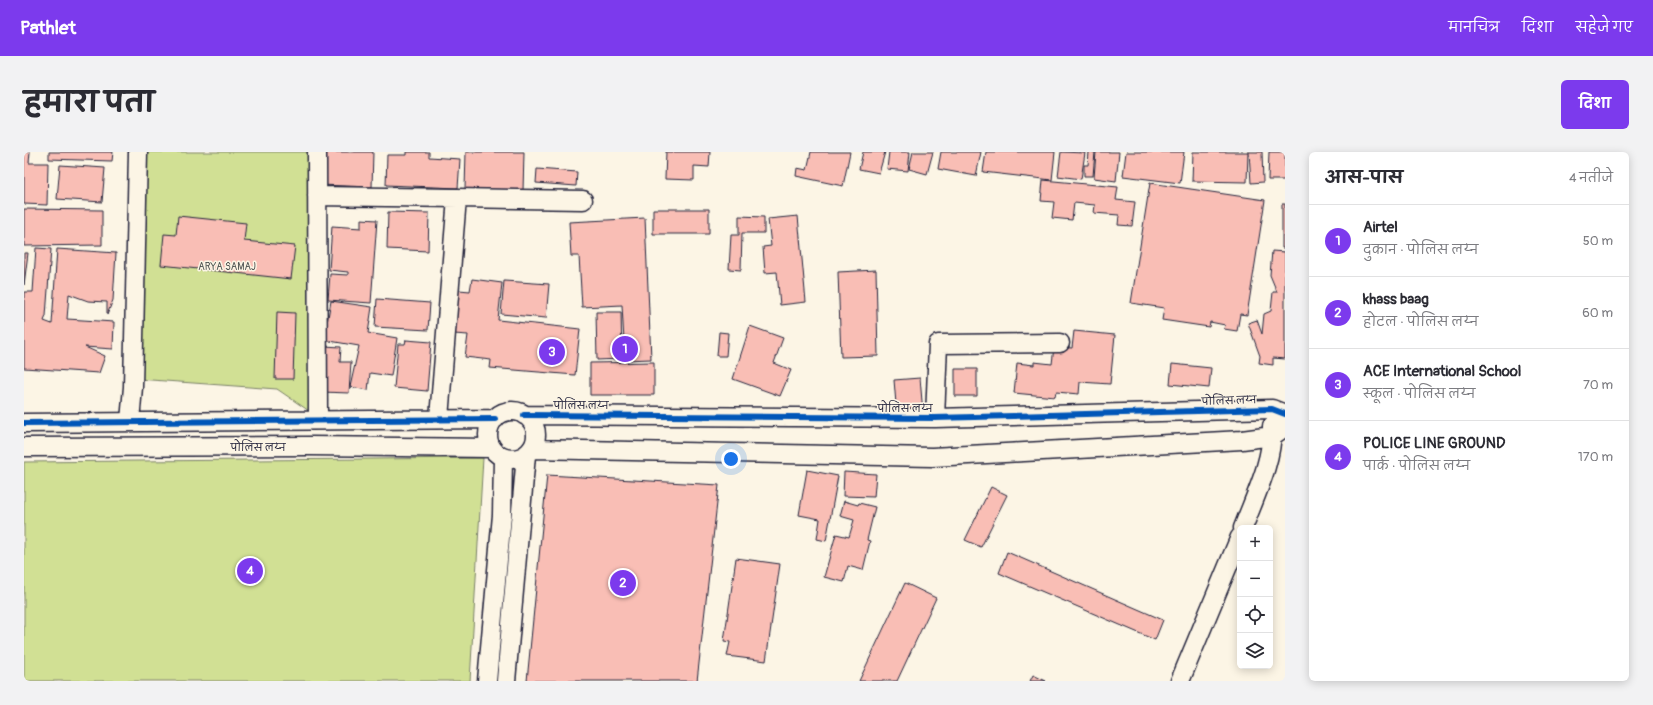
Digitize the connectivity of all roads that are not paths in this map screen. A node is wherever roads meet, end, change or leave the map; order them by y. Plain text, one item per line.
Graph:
1 (138, 152) edge
2 (317, 152) edge
3 (317, 196) junction
4 (457, 198) junction
5 (583, 200) dead end
6 (1060, 343) dead end
7 (1278, 411) edge
8 (524, 415) junction
9 (439, 418) junction
10 (935, 418) junction
11 (495, 419) junction
12 (318, 420) junction
13 (130, 421) junction
14 (24, 423) edge
15 (1279, 432) edge
16 (24, 447) edge
17 (529, 452) junction
18 (497, 453) junction
19 (1244, 525) edge
20 (1237, 544) edge
21 (487, 681) edge
22 (506, 681) edge
23 (1180, 681) edge

1 - 13 street
2 - 3 street
3 - 4 street
3 - 12 street
4 - 5 street
4 - 9 street
6 - 10 street
7 - 10 street, पोलिस लय्न
7 - 15 street
8 - 10 street, पोलिस लय्न
8 - 11 street
8 - 17 street
9 - 11 street
9 - 12 street
11 - 18 street
12 - 13 street
13 - 14 street
15 - 17 street
15 - 19 street
16 - 18 street, पोलिस लय्न
17 - 18 street
17 - 22 street
18 - 21 street
20 - 23 street

